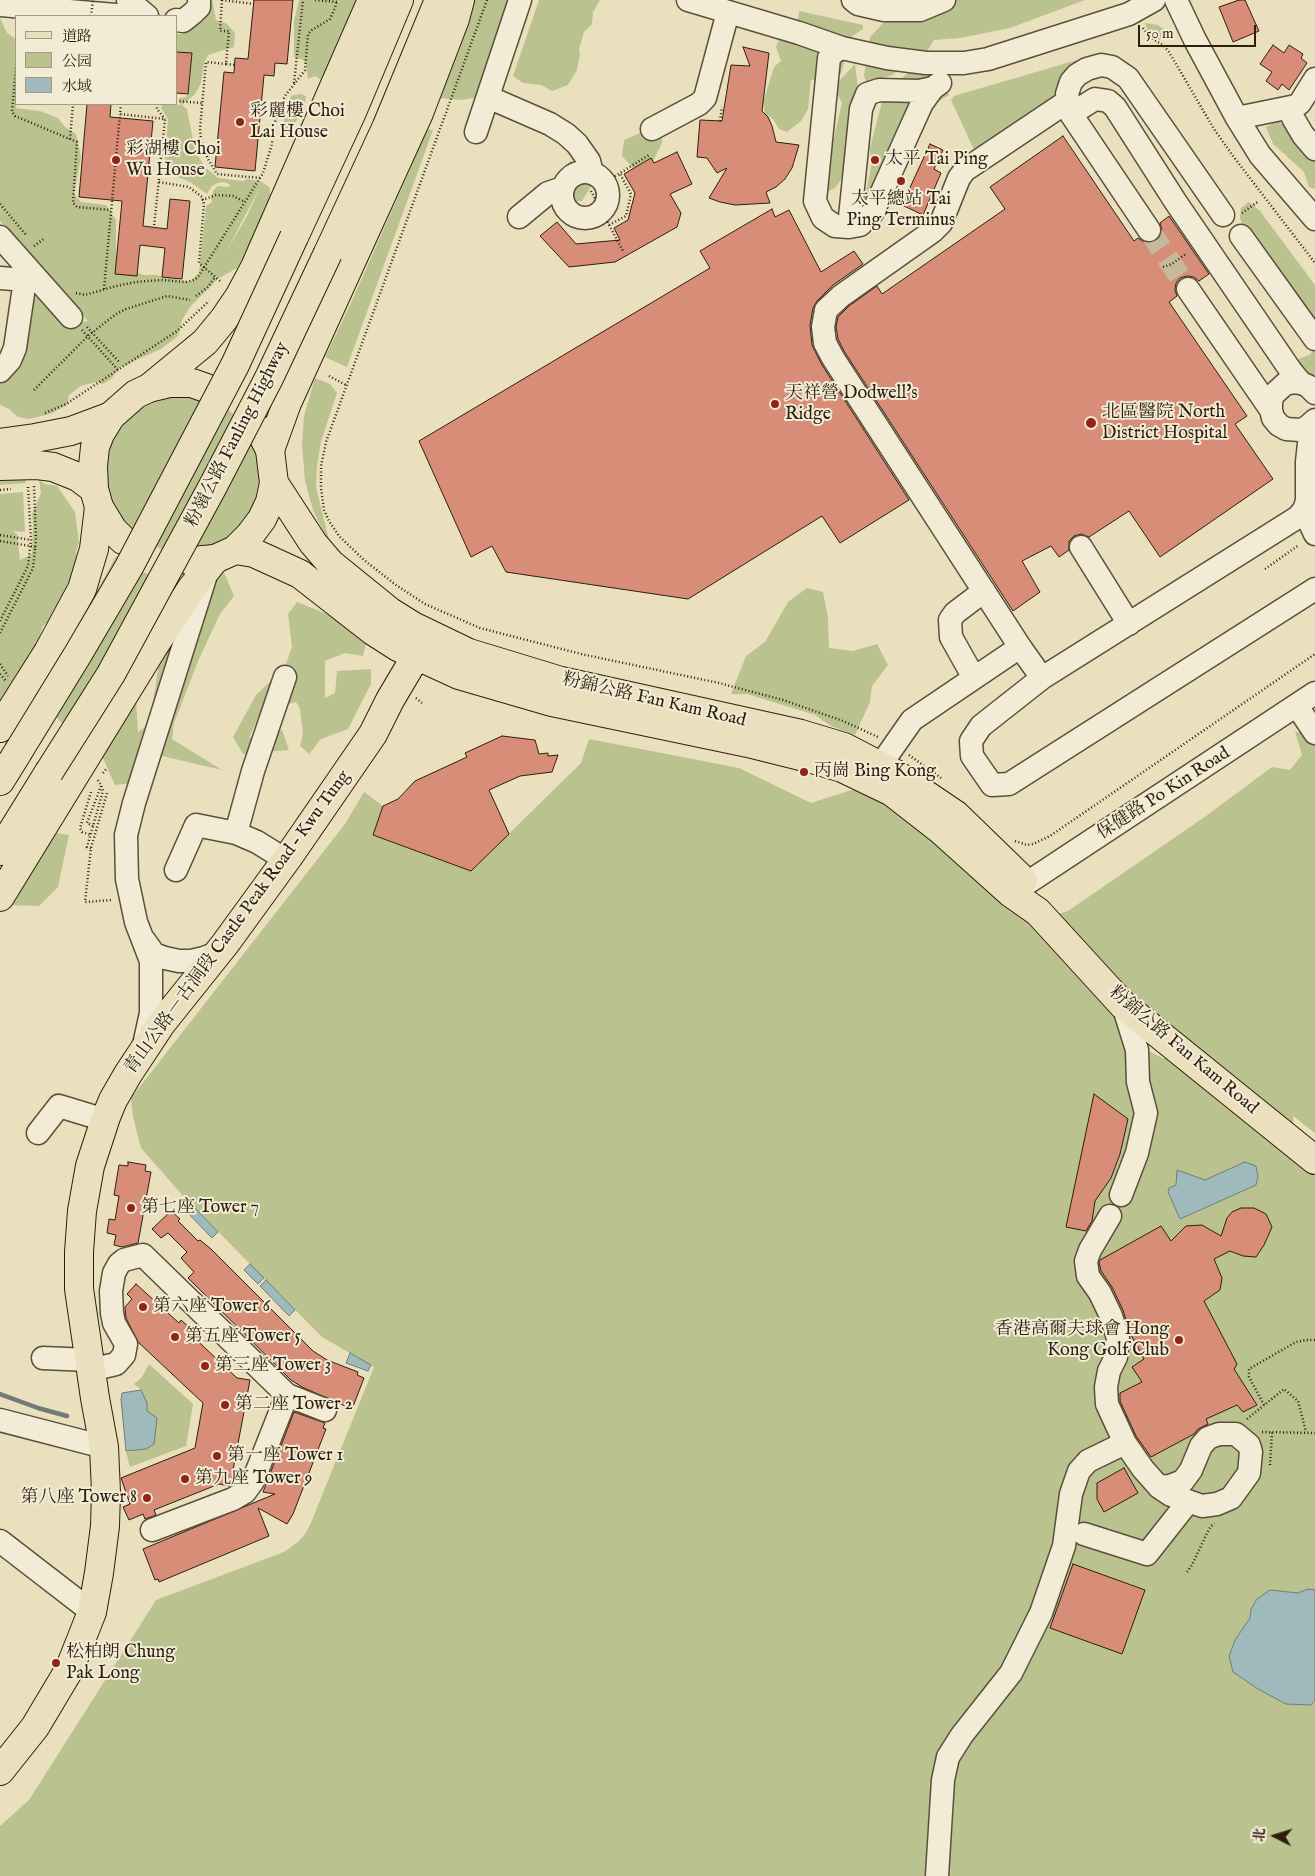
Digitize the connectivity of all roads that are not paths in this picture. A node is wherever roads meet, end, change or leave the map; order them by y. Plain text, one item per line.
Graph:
1 (128, 0) edge
2 (199, 0) edge
3 (372, 0) edge
4 (399, 0) edge
5 (439, 0) edge
6 (460, 0) edge
7 (520, 0) edge
8 (688, 0) edge
9 (853, 0) edge
10 (944, 0) edge
11 (1176, 0) edge
12 (34, 4) edge
13 (0, 5) edge
14 (737, 9) edge
15 (1144, 11) edge
16 (119, 15) edge
17 (146, 15) edge
18 (178, 20) edge
19 (842, 48) junction
20 (964, 63) junction
21 (1315, 79) edge
22 (933, 88) junction
23 (488, 97) junction
24 (1069, 108) junction
25 (1291, 108) junction
26 (1237, 118) junction
27 (652, 129) dead end
28 (476, 132) dead end
29 (1315, 149) edge
30 (598, 181) junction
31 (1199, 182) junction
32 (563, 188) junction
33 (1175, 201) junction
34 (1224, 215) dead end
35 (519, 217) dead end
36 (1315, 219) edge
37 (849, 228) junction
38 (1149, 230) tunnel mouth
39 (1241, 236) dead end
40 (0, 237) edge
41 (0, 278) edge
42 (1188, 288) tunnel mouth
43 (1292, 305) junction
44 (71, 317) dead end
45 (1261, 328) junction
46 (1315, 339) edge
47 (3, 360) edge
48 (1310, 386) edge
49 (149, 388) junction
50 (206, 388) tunnel mouth
51 (1271, 410) junction
52 (111, 416) junction
53 (1307, 425) edge
54 (0, 443) edge
55 (0, 466) edge
56 (274, 483) junction
57 (97, 498) junction
58 (1304, 510) junction
59 (1308, 539) edge
60 (123, 540) tunnel mouth
61 (1081, 547) dead end
62 (212, 560) junction
63 (1315, 589) edge
64 (984, 591) junction
65 (1129, 624) junction
66 (1020, 647) junction
67 (430, 649) junction
68 (518, 668) junction
69 (285, 676) dead end
70 (974, 678) junction
71 (1042, 678) junction
72 (1315, 693) edge
73 (1297, 706) junction
74 (575, 708) junction
75 (0, 728) edge
76 (1315, 733) edge
77 (874, 773) junction
78 (0, 781) edge
79 (236, 832) junction
80 (0, 852) edge
81 (286, 860) junction
82 (176, 870) dead end
83 (1018, 888) junction
84 (0, 897) edge
85 (143, 940) junction
86 (219, 952) junction
87 (1123, 1006) junction
88 (1158, 1036) junction
89 (142, 1053) junction
90 (1139, 1065) junction
91 (105, 1120) junction
92 (38, 1132) dead end
93 (1315, 1160) edge
94 (43, 1358) dead end
95 (90, 1365) junction
96 (287, 1394) junction
97 (325, 1410) dead end
98 (0, 1420) edge
99 (1125, 1442) junction
100 (104, 1447) junction
101 (1159, 1486) junction
102 (1188, 1502) junction
103 (152, 1530) dead end
104 (1084, 1534) dead end
105 (0, 1541) edge
106 (92, 1612) junction
107 (0, 1772) edge
108 (937, 1876) edge

1 - 17 street
2 - 18 street
3 - 49 main road
4 - 78 main road, 粉嶺公路 Fanling Highway, bridge
5 - 80 main road, 粉嶺公路 Fanling Highway, bridge
6 - 56 main road
7 - 23 street
8 - 14 street
9 - 10 street
11 - 26 street
12 - 13 street
12 - 16 street
14 - 19 street
14 - 27 street
15 - 20 street
19 - 20 street
19 - 37 street
20 - 22 street
21 - 25 street
22 - 37 street
22 - 37 street
23 - 28 street
23 - 30 street
24 - 31 street
24 - 33 street
24 - 38 street
24 - 64 street
25 - 26 street
25 - 29 street
26 - 36 street
30 - 32 street
30 - 32 street
31 - 33 street
31 - 34 street
32 - 35 street
33 - 45 street
39 - 43 street
40 - 44 street
41 - 47 street
42 - 51 street
43 - 45 street
43 - 46 street
45 - 48 street
48 - 51 street
49 - 50 main road
49 - 52 main road
51 - 53 street
52 - 54 main road
52 - 57 main road
53 - 58 street
55 - 57 main road
56 - 62 main road
56 - 67 main road, 粉錦公路 Fan Kam Road
57 - 60 main road
57 - 75 main road
58 - 59 street
58 - 65 street
61 - 65 street
62 - 67 main road, 粉錦公路 Fan Kam Road
62 - 84 main road
62 - 85 street
63 - 71 street
64 - 66 street
64 - 70 street
65 - 71 street
66 - 70 street
66 - 71 street
67 - 68 main road, 粉錦公路 Fan Kam Road
67 - 74 main road, 粉錦公路 Fan Kam Road
67 - 81 main road, 青山公路－古洞段 Castle Peak Road – Kwu Tung
68 - 74 street
68 - 77 main road, 粉錦公路 Fan Kam Road
69 - 79 street
70 - 77 street
72 - 73 street, 保健路 Po Kin Road
73 - 76 street
73 - 83 street, 保健路 Po Kin Road
74 - 77 main road, 粉錦公路 Fan Kam Road
77 - 83 main road, 粉錦公路 Fan Kam Road
79 - 81 street
79 - 82 street
81 - 86 main road, 青山公路－古洞段 Castle Peak Road – Kwu Tung
83 - 87 main road, 粉錦公路 Fan Kam Road
85 - 86 street
85 - 89 street
86 - 89 main road, 青山公路－古洞段 Castle Peak Road – Kwu Tung
87 - 88 main road, 粉錦公路 Fan Kam Road
87 - 90 street
88 - 90 street
88 - 93 main road, 粉錦公路 Fan Kam Road
89 - 91 main road, 青山公路－古洞段 Castle Peak Road – Kwu Tung
90 - 99 street
91 - 92 street
91 - 95 main road, 青山公路－古洞段 Castle Peak Road – Kwu Tung
94 - 95 street
95 - 96 street
95 - 100 main road, 青山公路－古洞段 Castle Peak Road – Kwu Tung
96 - 97 street
96 - 103 street
98 - 100 street
99 - 101 street
99 - 108 street
100 - 106 main road, 青山公路－古洞段 Castle Peak Road – Kwu Tung
101 - 102 street
101 - 102 street
102 - 104 street
105 - 106 street
106 - 107 main road, 青山公路－古洞段 Castle Peak Road – Kwu Tung

